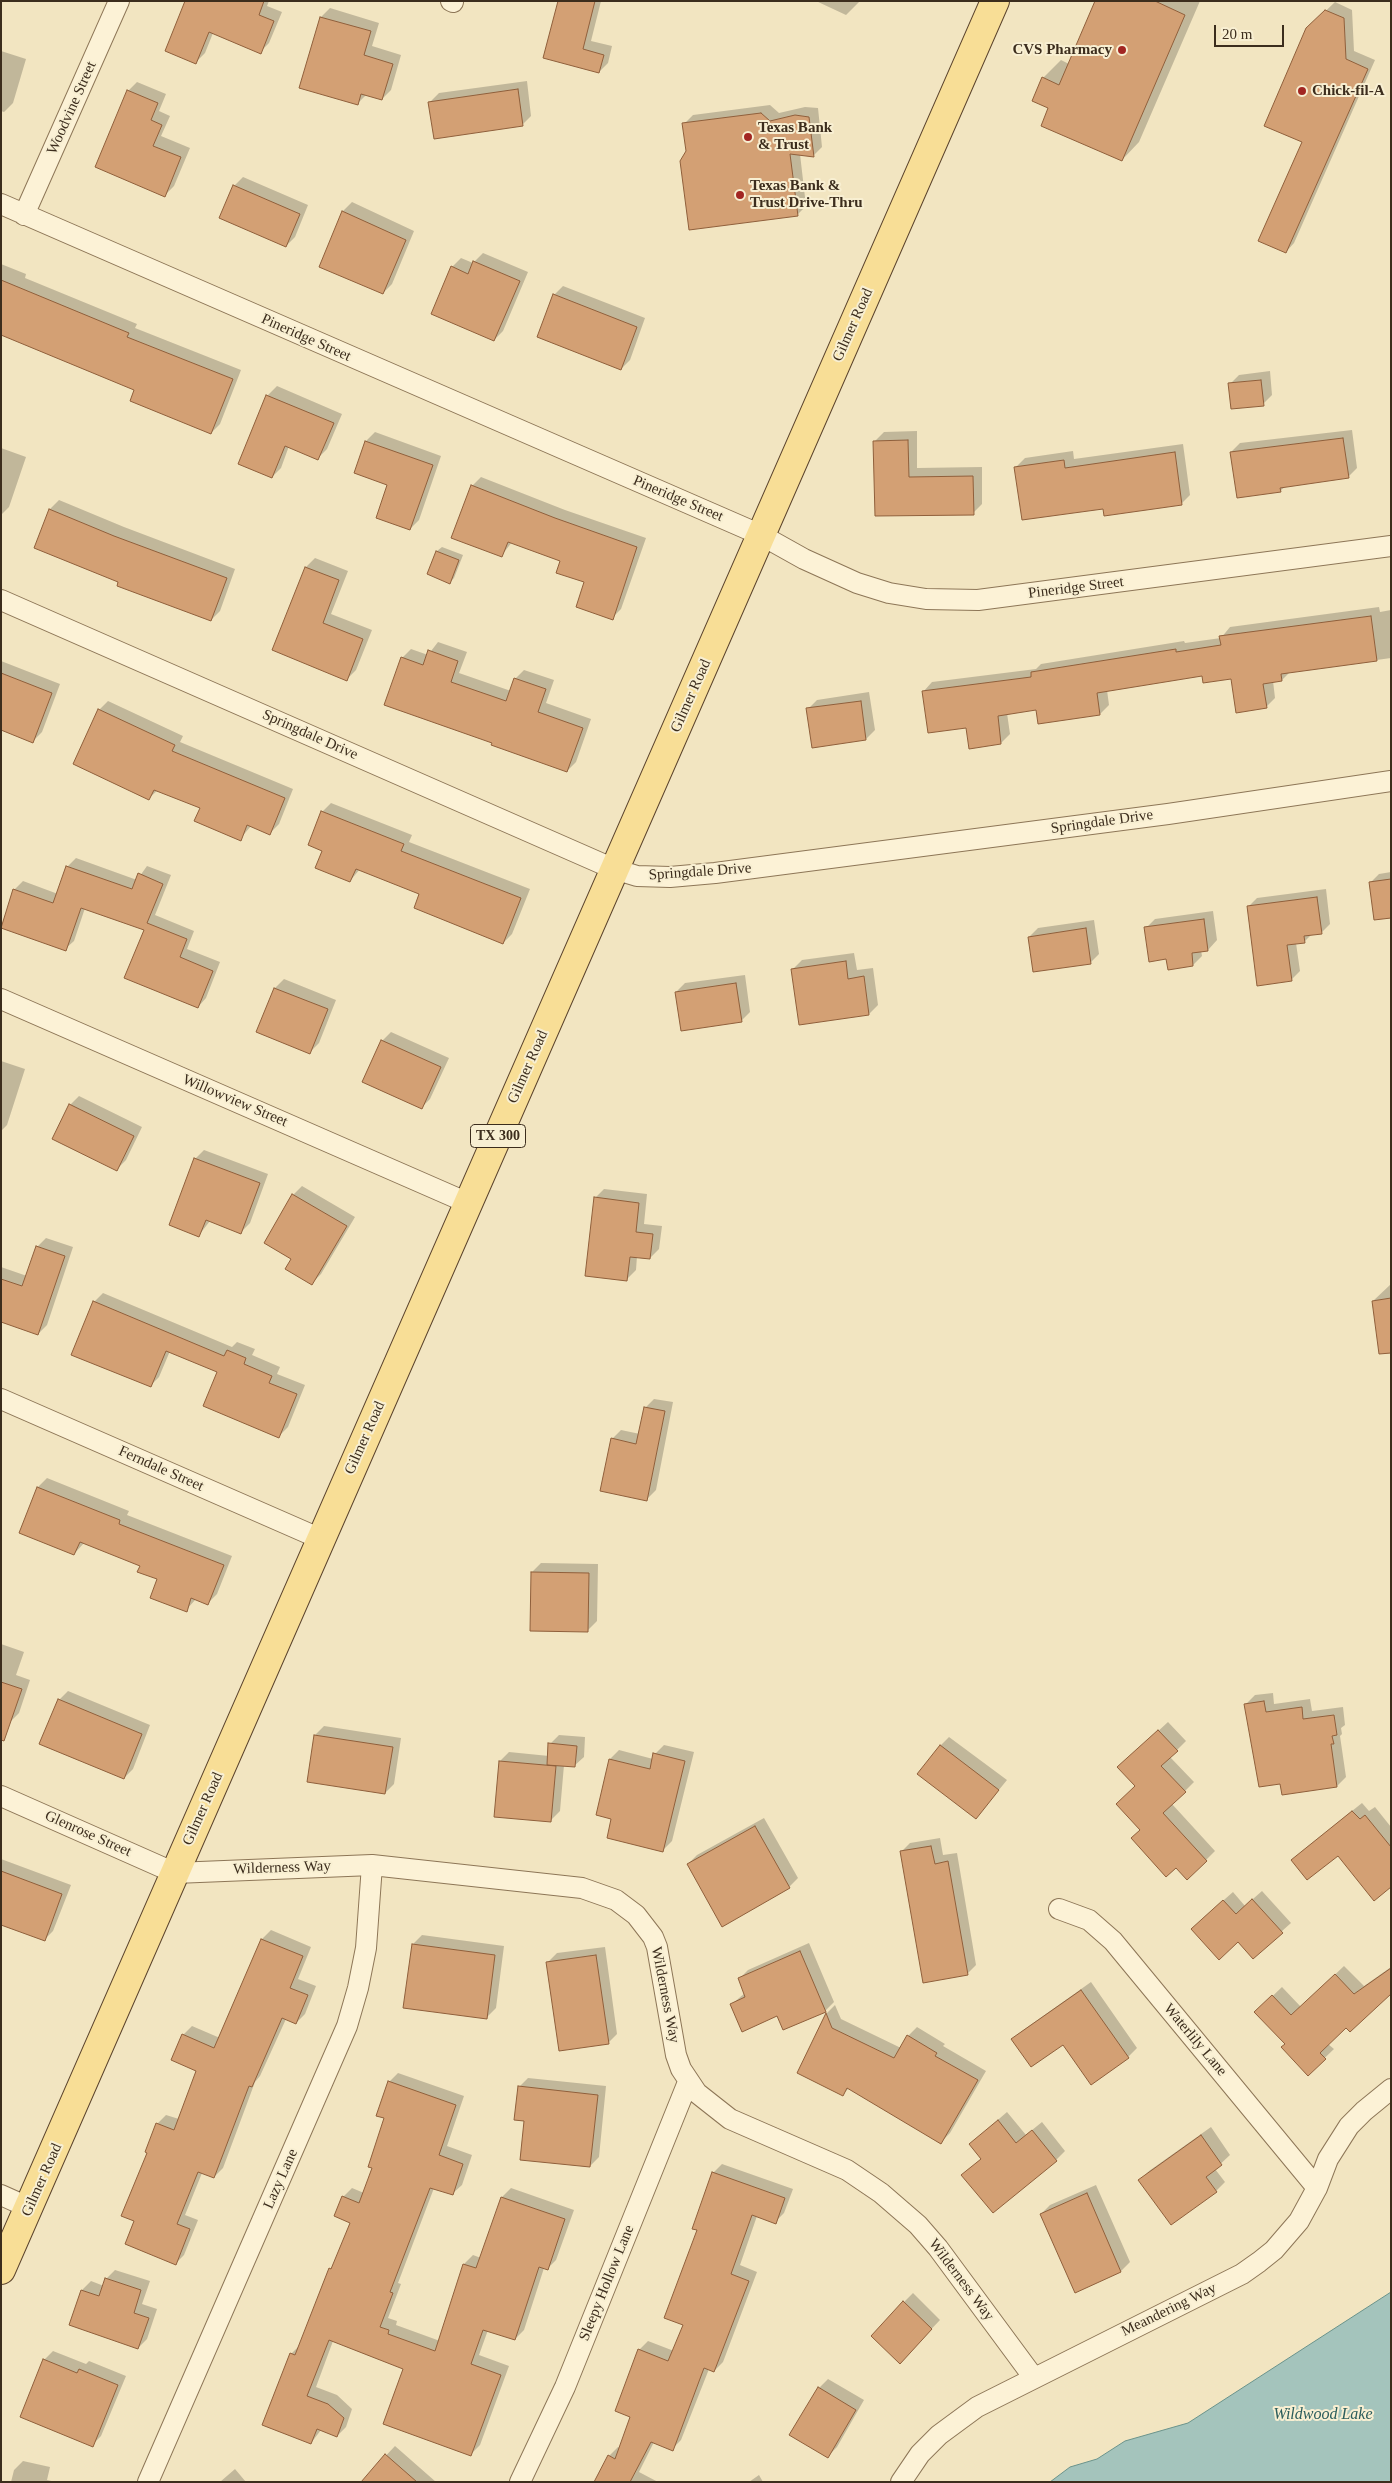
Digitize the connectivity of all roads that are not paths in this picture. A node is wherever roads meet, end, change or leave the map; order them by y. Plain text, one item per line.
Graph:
1 (119, 1) edge
2 (995, 1) edge
3 (1, 204) edge
4 (24, 214) junction
5 (761, 535) junction
6 (1391, 546) edge
7 (1, 600) edge
8 (1391, 781) edge
9 (614, 869) junction
10 (1, 999) edge
11 (468, 1203) junction
12 (1, 1399) edge
13 (321, 1539) junction
14 (1, 1796) edge
15 (372, 1865) junction
16 (176, 1873) junction
17 (1059, 1909) dead end
18 (688, 2082) junction
19 (1391, 2089) edge
20 (1317, 2188) junction
21 (1, 2195) edge
22 (30, 2208) junction
23 (1, 2270) edge
24 (1034, 2378) junction
25 (148, 2482) edge
26 (520, 2482) edge
27 (901, 2482) edge

1 - 4 street, Woodvine Street
2 - 5 main road, Gilmer Road / TX 300
3 - 4 street, Pineridge Street
4 - 5 street, Pineridge Street
5 - 6 street, Pineridge Street
5 - 9 main road, Gilmer Road / TX 300
7 - 9 street, Springdale Drive
8 - 9 street, Springdale Drive
9 - 11 main road, Gilmer Road / TX 300
10 - 11 street, Willowview Street
11 - 13 main road, Gilmer Road / TX 300
12 - 13 street, Ferndale Street
13 - 16 main road, Gilmer Road / TX 300
14 - 16 street, Glenrose Street
15 - 16 street, Wilderness Way
15 - 18 street, Wilderness Way
15 - 25 street, Lazy Lane
16 - 22 main road, Gilmer Road / TX 300
17 - 20 street, Waterlily Lane
18 - 24 street, Wilderness Way
18 - 26 street, Sleepy Hollow Lane
19 - 20 street, Meandering Way
20 - 24 street, Meandering Way
21 - 22 street
22 - 23 main road, Gilmer Road / TX 300
24 - 27 street, Meandering Way

